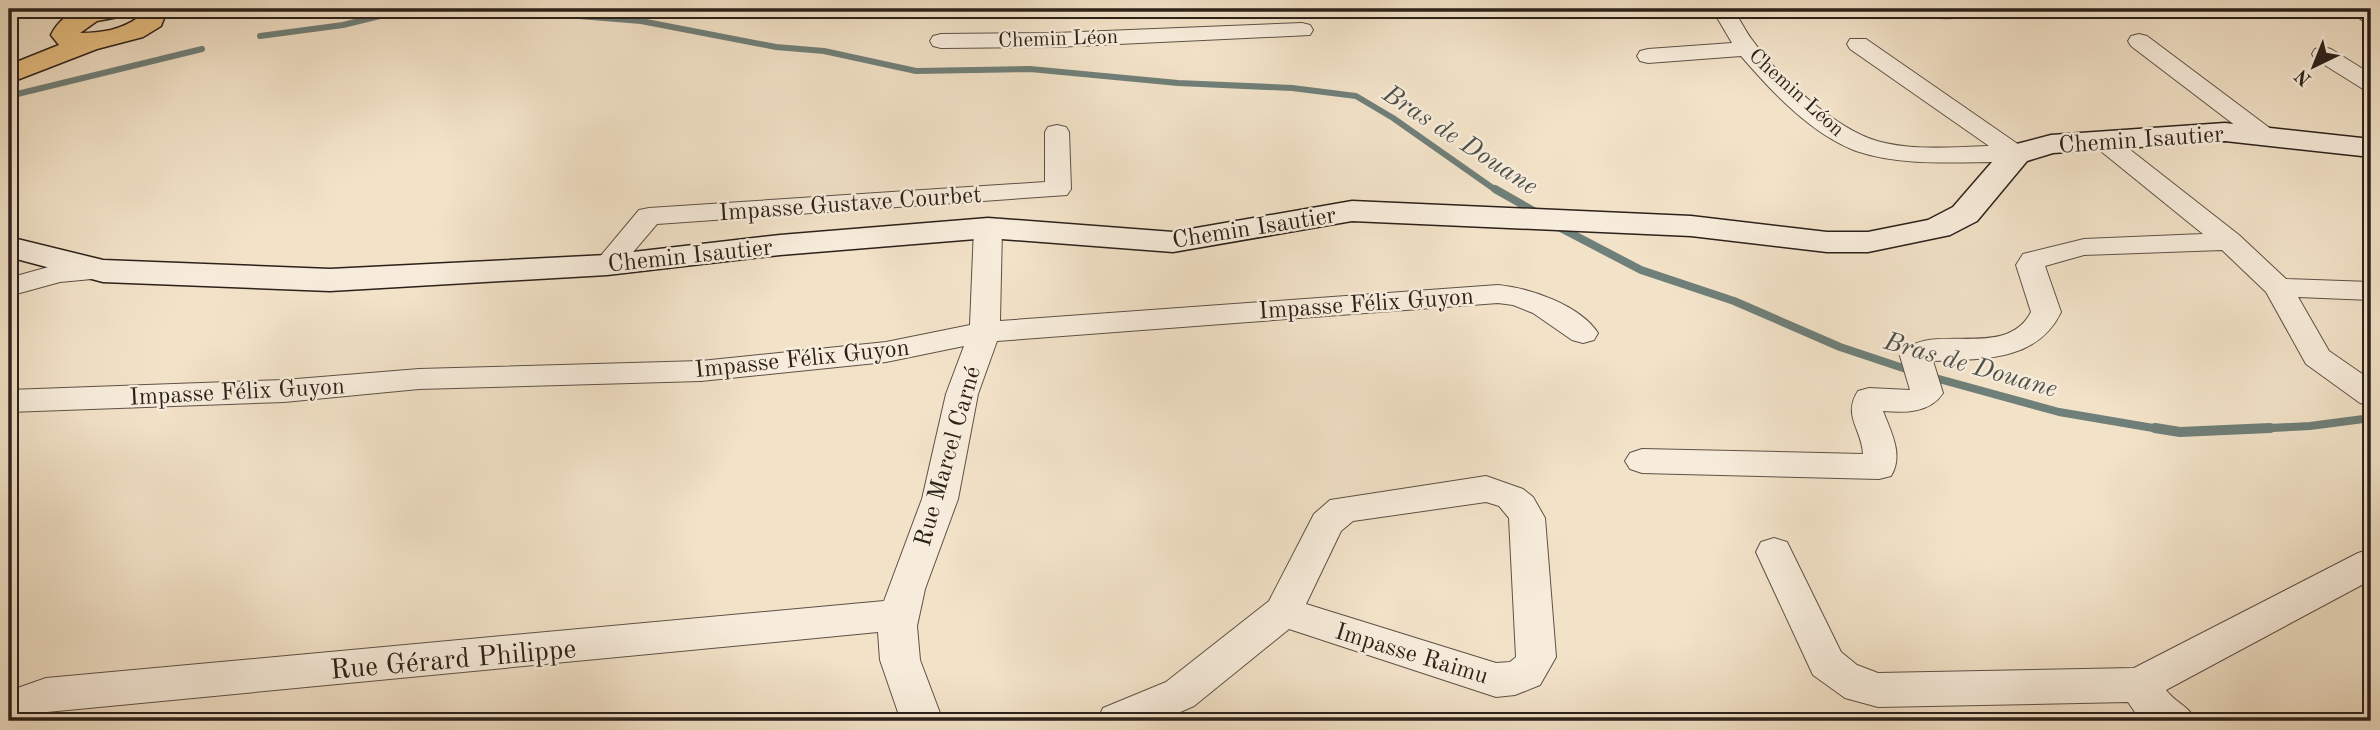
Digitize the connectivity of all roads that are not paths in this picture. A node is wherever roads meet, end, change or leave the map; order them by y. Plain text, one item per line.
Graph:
1 (148, 9) edge
2 (1180, 9) edge
3 (1723, 9) edge
4 (1975, 9) edge
5 (110, 10) edge
6 (1941, 12) dead end
7 (1302, 30) dead end
8 (1180, 33) junction
9 (80, 40) junction
10 (941, 40) dead end
11 (2139, 41) dead end
12 (1858, 44) dead end
13 (1747, 49) junction
14 (2323, 54) dead end
15 (1648, 56) dead end
16 (12, 74) edge
17 (2371, 85) edge
18 (1057, 132) dead end
19 (2262, 134) junction
20 (2101, 139) junction
21 (2371, 148) edge
22 (2016, 154) junction
23 (988, 228) junction
24 (2229, 241) junction
25 (9, 247) edge
26 (607, 265) junction
27 (103, 271) junction
28 (9, 286) edge
29 (2278, 288) junction
30 (2371, 291) edge
31 (985, 332) junction
32 (1583, 333) dead end
33 (2371, 395) edge
34 (9, 401) edge
35 (1642, 461) dead end
36 (1774, 552) dead end
37 (2371, 563) edge
38 (1283, 612) junction
39 (900, 615) junction
40 (2139, 685) junction
41 (9, 708) edge
42 (922, 721) edge
43 (1118, 721) edge
44 (2175, 721) edge

1 - 9 main road
2 - 8 street
3 - 13 street, Chemin Léon
4 - 6 street
5 - 9 main road
7 - 8 street, Chemin Léon
8 - 10 street, Chemin Léon
9 - 16 main road
11 - 19 street
12 - 22 street
13 - 15 street
13 - 22 street, Chemin Léon
14 - 17 street
18 - 26 street, Impasse Gustave Courbet
19 - 20 main road, Chemin Isautier
19 - 21 main road, Chemin Isautier
20 - 22 main road, Chemin Isautier
20 - 24 street
22 - 23 main road, Chemin Isautier
23 - 26 main road, Chemin Isautier
23 - 31 street, Rue Marcel Carné
24 - 29 street
24 - 35 street
25 - 27 main road, Chemin Isautier
26 - 27 main road, Chemin Isautier
27 - 28 street, Chemin Isautier
29 - 30 street
29 - 33 street
31 - 32 street, Impasse Félix Guyon
31 - 34 street, Impasse Félix Guyon
31 - 39 street, Rue Marcel Carné
36 - 40 street
37 - 40 street
38 - 38 street, Impasse Raimu
38 - 43 street, Impasse Raimu
39 - 41 street, Rue Gérard Philippe
39 - 42 street, Rue Marcel Carné
40 - 44 street

